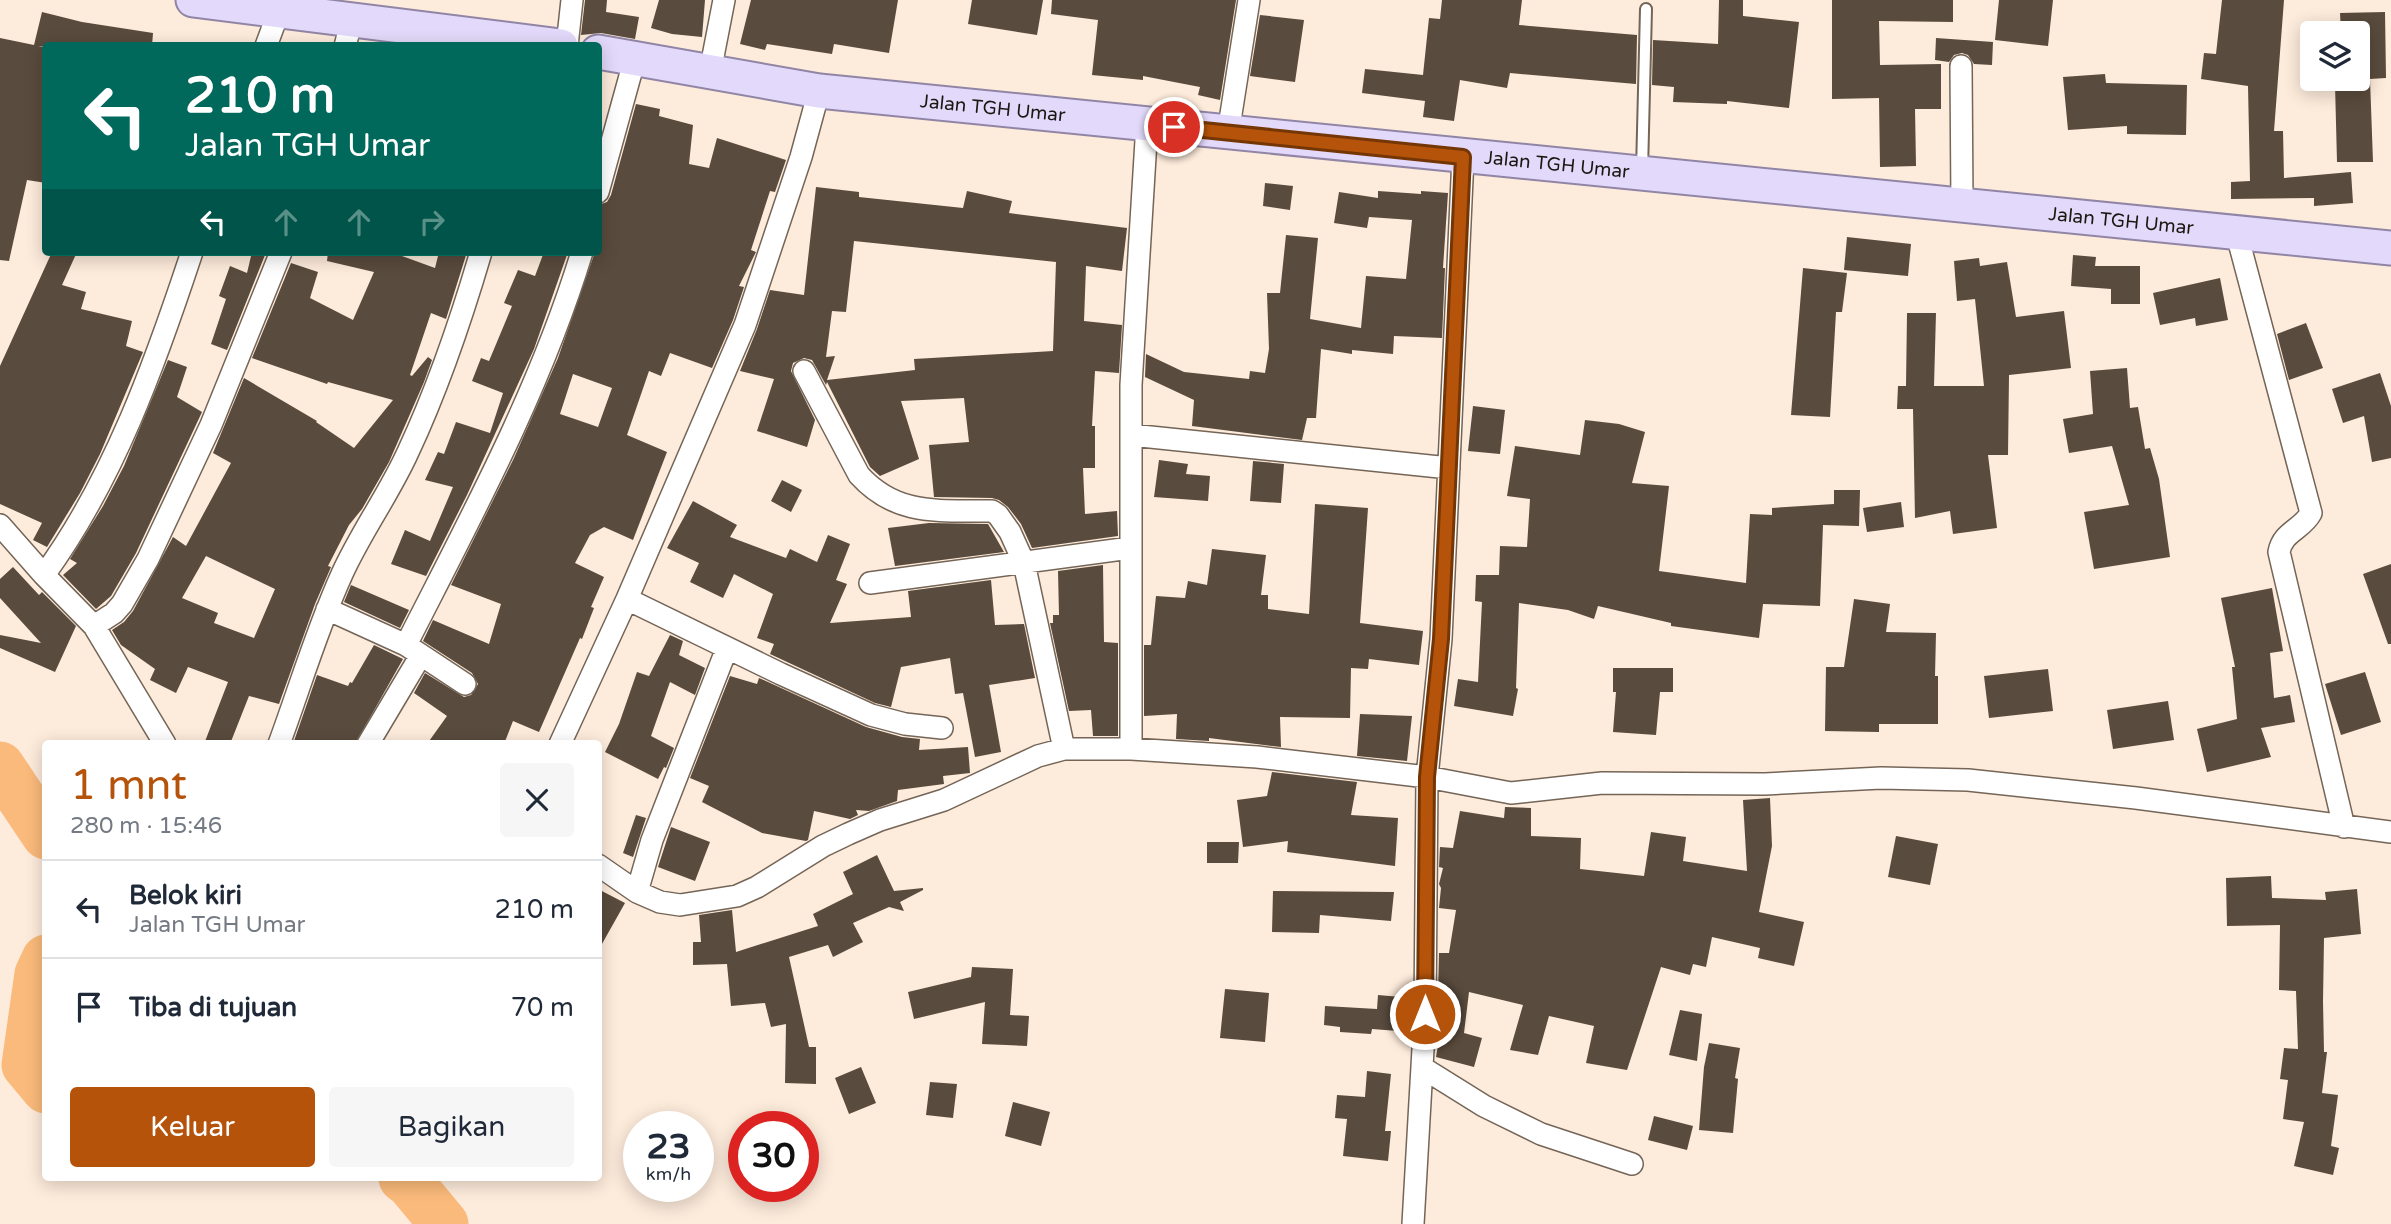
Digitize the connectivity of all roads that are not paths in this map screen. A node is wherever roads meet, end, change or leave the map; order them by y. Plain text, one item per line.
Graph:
1 (194, 0) edge
2 (572, 0) edge
3 (724, 0) edge
4 (1249, 0) edge
5 (239, 3) edge
6 (1646, 9) dead end
7 (279, 11) junction
8 (356, 22) edge
9 (267, 42) edge
10 (522, 42) edge
11 (567, 42) edge
12 (602, 53) edge
13 (635, 58) junction
14 (1961, 66) dead end
15 (710, 72) junction
16 (819, 91) junction
17 (1147, 124) junction
18 (1228, 133) junction
19 (1463, 157) junction
20 (1642, 174) junction
21 (602, 178) edge
22 (1962, 205) junction
23 (2236, 231) junction
24 (2391, 248) edge
25 (191, 256) edge
26 (279, 256) edge
27 (480, 256) edge
28 (581, 256) edge
29 (804, 371) dead end
30 (1131, 435) junction
31 (1450, 468) junction
32 (0, 525) edge
33 (1130, 548) junction
34 (1024, 563) junction
35 (44, 575) junction
36 (870, 583) dead end
37 (628, 599) junction
38 (327, 609) junction
39 (94, 626) junction
40 (727, 648) junction
41 (413, 650) junction
42 (465, 684) dead end
43 (942, 728) dead end
44 (163, 740) edge
45 (280, 740) edge
46 (370, 740) edge
47 (562, 740) edge
48 (1131, 749) junction
49 (1064, 750) junction
50 (1427, 777) junction
51 (2344, 827) junction
52 (2391, 832) edge
53 (602, 868) edge
54 (637, 892) junction
55 (1423, 1068) junction
56 (1632, 1164) dead end
57 (1413, 1224) edge

1 - 5 main road
2 - 11 street
3 - 15 street
4 - 18 street
5 - 7 main road
6 - 20 lane
7 - 8 main road
7 - 9 street
8 - 10 main road
12 - 13 main road, Jalan TGH Umar
13 - 15 main road, Jalan TGH Umar
13 - 21 street
14 - 22 street
15 - 16 main road, Jalan TGH Umar
16 - 17 main road, Jalan TGH Umar
16 - 37 street
17 - 18 main road, Jalan TGH Umar
17 - 30 street
18 - 19 main road, Jalan TGH Umar
19 - 20 main road, Jalan TGH Umar
19 - 31 street
20 - 22 main road, Jalan TGH Umar
22 - 23 main road, Jalan TGH Umar
23 - 24 main road, Jalan TGH Umar
23 - 51 street
25 - 35 street
26 - 39 street
27 - 38 street
28 - 41 street
29 - 34 street
30 - 31 street
30 - 33 street
31 - 50 street
32 - 35 street
33 - 34 street
33 - 48 street
34 - 36 street
34 - 49 street
35 - 39 street
37 - 40 street
37 - 47 street
38 - 41 street
38 - 45 street
39 - 44 street
40 - 43 street
40 - 54 street
41 - 42 street
41 - 46 street
48 - 49 street
48 - 50 street
49 - 54 street
50 - 51 street
50 - 55 street
51 - 52 street
53 - 54 street
55 - 56 street
55 - 57 street

